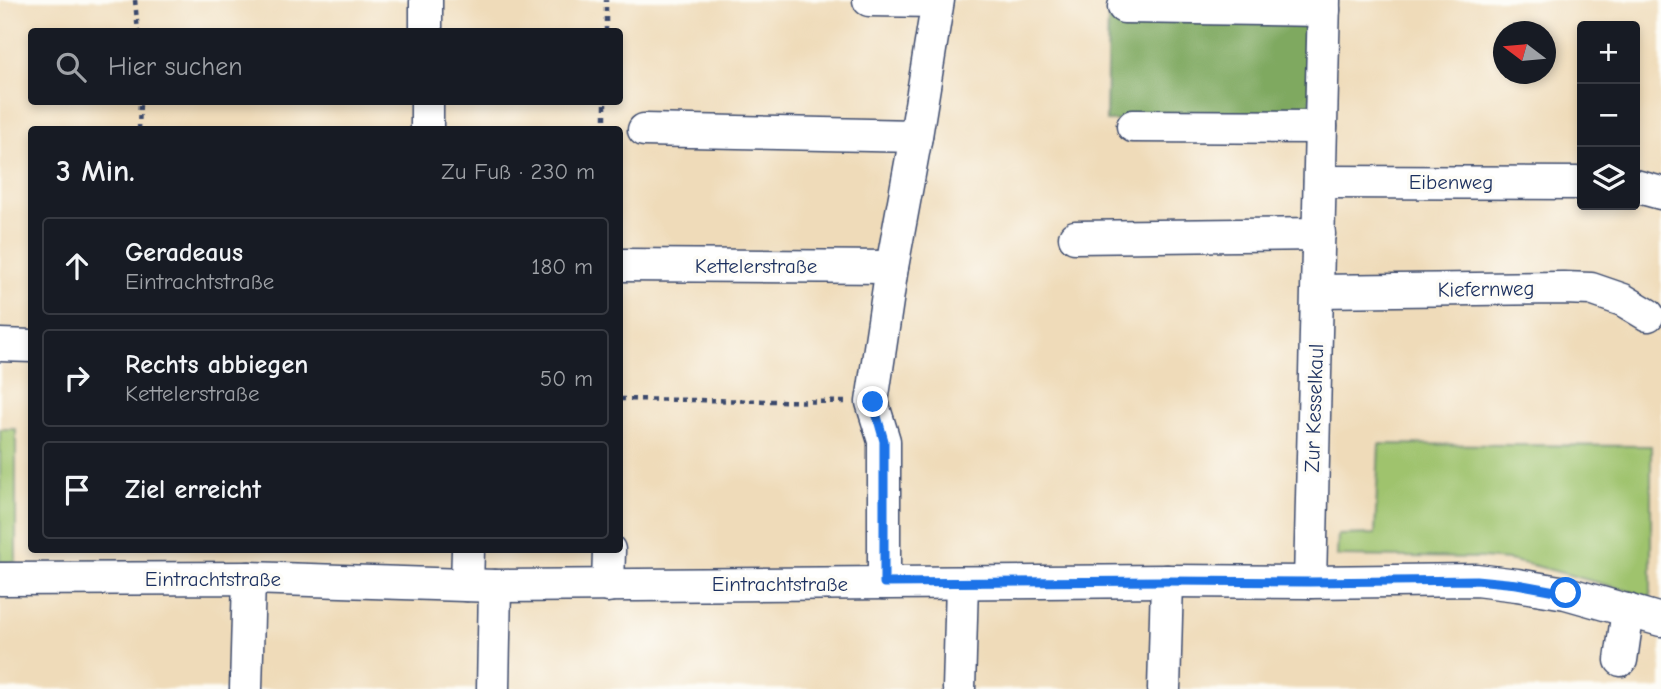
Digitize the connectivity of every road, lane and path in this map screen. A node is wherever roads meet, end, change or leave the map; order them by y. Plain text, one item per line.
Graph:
1 (135, 0) edge
2 (426, 0) edge
3 (606, 0) edge
4 (869, 0) edge
5 (937, 0) edge
6 (1324, 5) edge
7 (1124, 8) dead end
8 (138, 28) edge
9 (426, 28) edge
10 (606, 28) edge
11 (140, 105) edge
12 (427, 105) edge
13 (605, 105) edge
14 (139, 126) edge
15 (427, 126) edge
16 (605, 126) edge
17 (1133, 126) dead end
18 (1321, 127) junction
19 (645, 130) dead end
20 (916, 136) junction
21 (1320, 182) junction
22 (1577, 183) edge
23 (1640, 187) edge
24 (1661, 193) edge
25 (1319, 234) junction
26 (1075, 237) dead end
27 (623, 265) edge
28 (892, 267) junction
29 (1318, 291) junction
30 (1648, 315) dead end
31 (0, 345) edge
32 (28, 346) edge
33 (623, 399) edge
34 (873, 402) junction
35 (469, 553) edge
36 (609, 553) edge
37 (198, 564) edge
38 (249, 578) junction
39 (0, 579) edge
40 (1167, 581) junction
41 (1310, 582) junction
42 (884, 583) junction
43 (962, 583) junction
44 (481, 586) junction
45 (608, 586) junction
46 (1628, 610) junction
47 (1661, 620) edge
48 (1621, 660) dead end
49 (246, 689) edge
50 (493, 689) edge
51 (959, 689) edge
52 (1164, 689) edge

1 - 8 path
2 - 9 street
3 - 10 path
4 - 5 street
5 - 20 street
6 - 7 street, Zur Kesselkaul
6 - 18 street, Zur Kesselkaul
11 - 14 path
12 - 15 street
13 - 16 path
17 - 18 street
18 - 21 street, Zur Kesselkaul
19 - 20 street
20 - 28 street
21 - 22 street, Eibenweg
21 - 25 street, Zur Kesselkaul
23 - 24 street
25 - 26 street
25 - 29 street, Zur Kesselkaul
27 - 28 street, Kettelerstraße
28 - 34 street
29 - 30 street, Kiefernweg
29 - 41 street, Zur Kesselkaul
31 - 32 street
33 - 34 path
34 - 42 street
35 - 44 street
36 - 45 street
37 - 38 street, Eintrachtstraße
37 - 39 street, Eintrachtstraße
38 - 44 street, Eintrachtstraße
38 - 49 street
40 - 41 street, Eintrachtstraße
40 - 43 street, Eintrachtstraße
40 - 52 street
41 - 46 street, Eintrachtstraße
42 - 43 street, Eintrachtstraße
42 - 45 street, Eintrachtstraße
43 - 51 street
44 - 45 street, Eintrachtstraße
44 - 50 street
46 - 47 street, Eintrachtstraße
46 - 48 street

